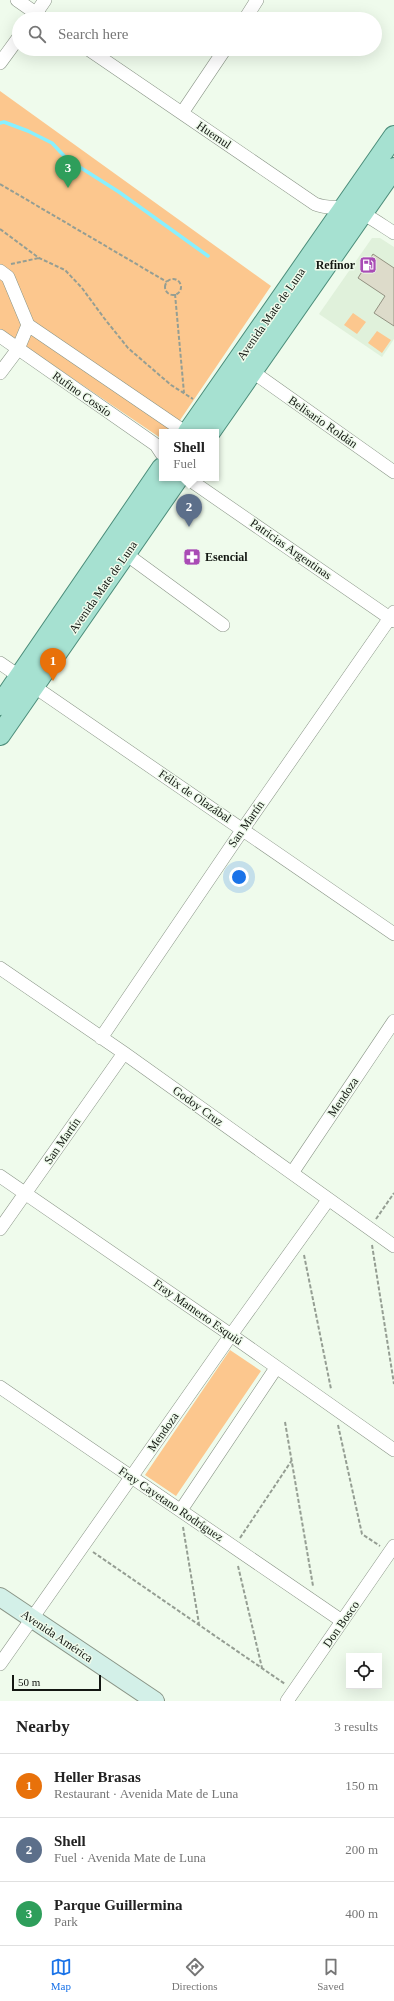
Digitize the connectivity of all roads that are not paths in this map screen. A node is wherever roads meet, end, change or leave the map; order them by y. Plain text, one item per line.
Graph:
1 (16, 0) edge
2 (45, 0) edge
3 (258, 0) edge
4 (31, 12) edge
5 (39, 12) edge
6 (250, 12) edge
7 (12, 47) edge
8 (98, 56) edge
9 (220, 56) edge
10 (0, 63) edge
11 (182, 113) junction
12 (394, 136) edge
13 (394, 168) edge
14 (344, 208) junction
15 (364, 213) junction
16 (394, 233) edge
17 (3, 268) edge
18 (28, 325) junction
19 (0, 336) edge
20 (18, 349) junction
21 (253, 372) junction
22 (0, 373) edge
23 (181, 429) edge
24 (190, 429) edge
25 (212, 429) edge
26 (159, 450) edge
27 (394, 472) edge
28 (159, 473) edge
29 (176, 481) edge
30 (191, 481) edge
31 (126, 554) junction
32 (393, 617) edge
33 (223, 625) dead end
34 (0, 663) edge
35 (26, 682) junction
36 (0, 705) edge
37 (0, 735) edge
38 (243, 828) junction
39 (394, 934) edge
40 (0, 968) edge
41 (394, 1021) edge
42 (101, 1038) junction
43 (124, 1053) junction
44 (292, 1173) junction
45 (0, 1176) edge
46 (25, 1194) junction
47 (328, 1200) junction
48 (0, 1229) edge
49 (394, 1246) edge
50 (231, 1335) junction
51 (276, 1368) junction
52 (0, 1387) edge
53 (394, 1450) edge
54 (131, 1477) junction
55 (181, 1510) junction
56 (394, 1546) edge
57 (0, 1597) edge
58 (32, 1618) junction
59 (342, 1621) junction
60 (0, 1664) edge
61 (291, 1696) edge
62 (146, 1699) edge

1 - 4 street
2 - 5 street
3 - 6 street
7 - 10 street
8 - 11 street, Huemul
9 - 11 street
11 - 14 street, Huemul
12 - 14 main road, Avenida Mate de Luna
13 - 15 main road, Avenida Mate de Luna
14 - 15 street, Huemul
14 - 24 main road, Avenida Mate de Luna
15 - 16 street, Huemul
15 - 21 main road, Avenida Mate de Luna
17 - 18 street
18 - 20 street
18 - 23 street
19 - 20 street, Rufino Cossío
20 - 22 street
20 - 26 street, Rufino Cossío
21 - 25 main road, Avenida Mate de Luna
21 - 27 street, Belisario Roldán
28 - 35 main road, Avenida Mate de Luna
29 - 31 main road, Avenida Mate de Luna
30 - 32 street, Patricias Argentinas
31 - 33 street
31 - 35 main road, Avenida Mate de Luna
32 - 38 street, San Martín
34 - 35 street, Félix de Olazábal
35 - 36 main road, Avenida Mate de Luna
35 - 37 main road, Avenida Mate de Luna
35 - 38 street, Félix de Olazábal
38 - 39 street, Félix de Olazábal
38 - 42 street, San Martín
40 - 42 street, Godoy Cruz
41 - 44 street, Mendoza
42 - 43 street, Godoy Cruz
43 - 44 street, Godoy Cruz
43 - 46 street, San Martín
44 - 47 street, Godoy Cruz
45 - 46 street, Fray Mamerto Esquiú
46 - 48 street, San Martín
46 - 50 street, Fray Mamerto Esquiú
47 - 49 street, Godoy Cruz
47 - 50 street, Mendoza
50 - 51 street, Fray Mamerto Esquiú
50 - 54 street, Mendoza
51 - 53 street, Fray Mamerto Esquiú
51 - 55 street
52 - 54 street, Fray Cayetano Rodríguez
54 - 55 street, Fray Cayetano Rodríguez
54 - 58 street, Mendoza
55 - 59 street, Fray Cayetano Rodríguez
56 - 59 street, Don Bosco
57 - 58 main road, Avenida América
58 - 60 street, Mendoza
58 - 62 main road, Avenida América
59 - 61 street, Don Bosco

